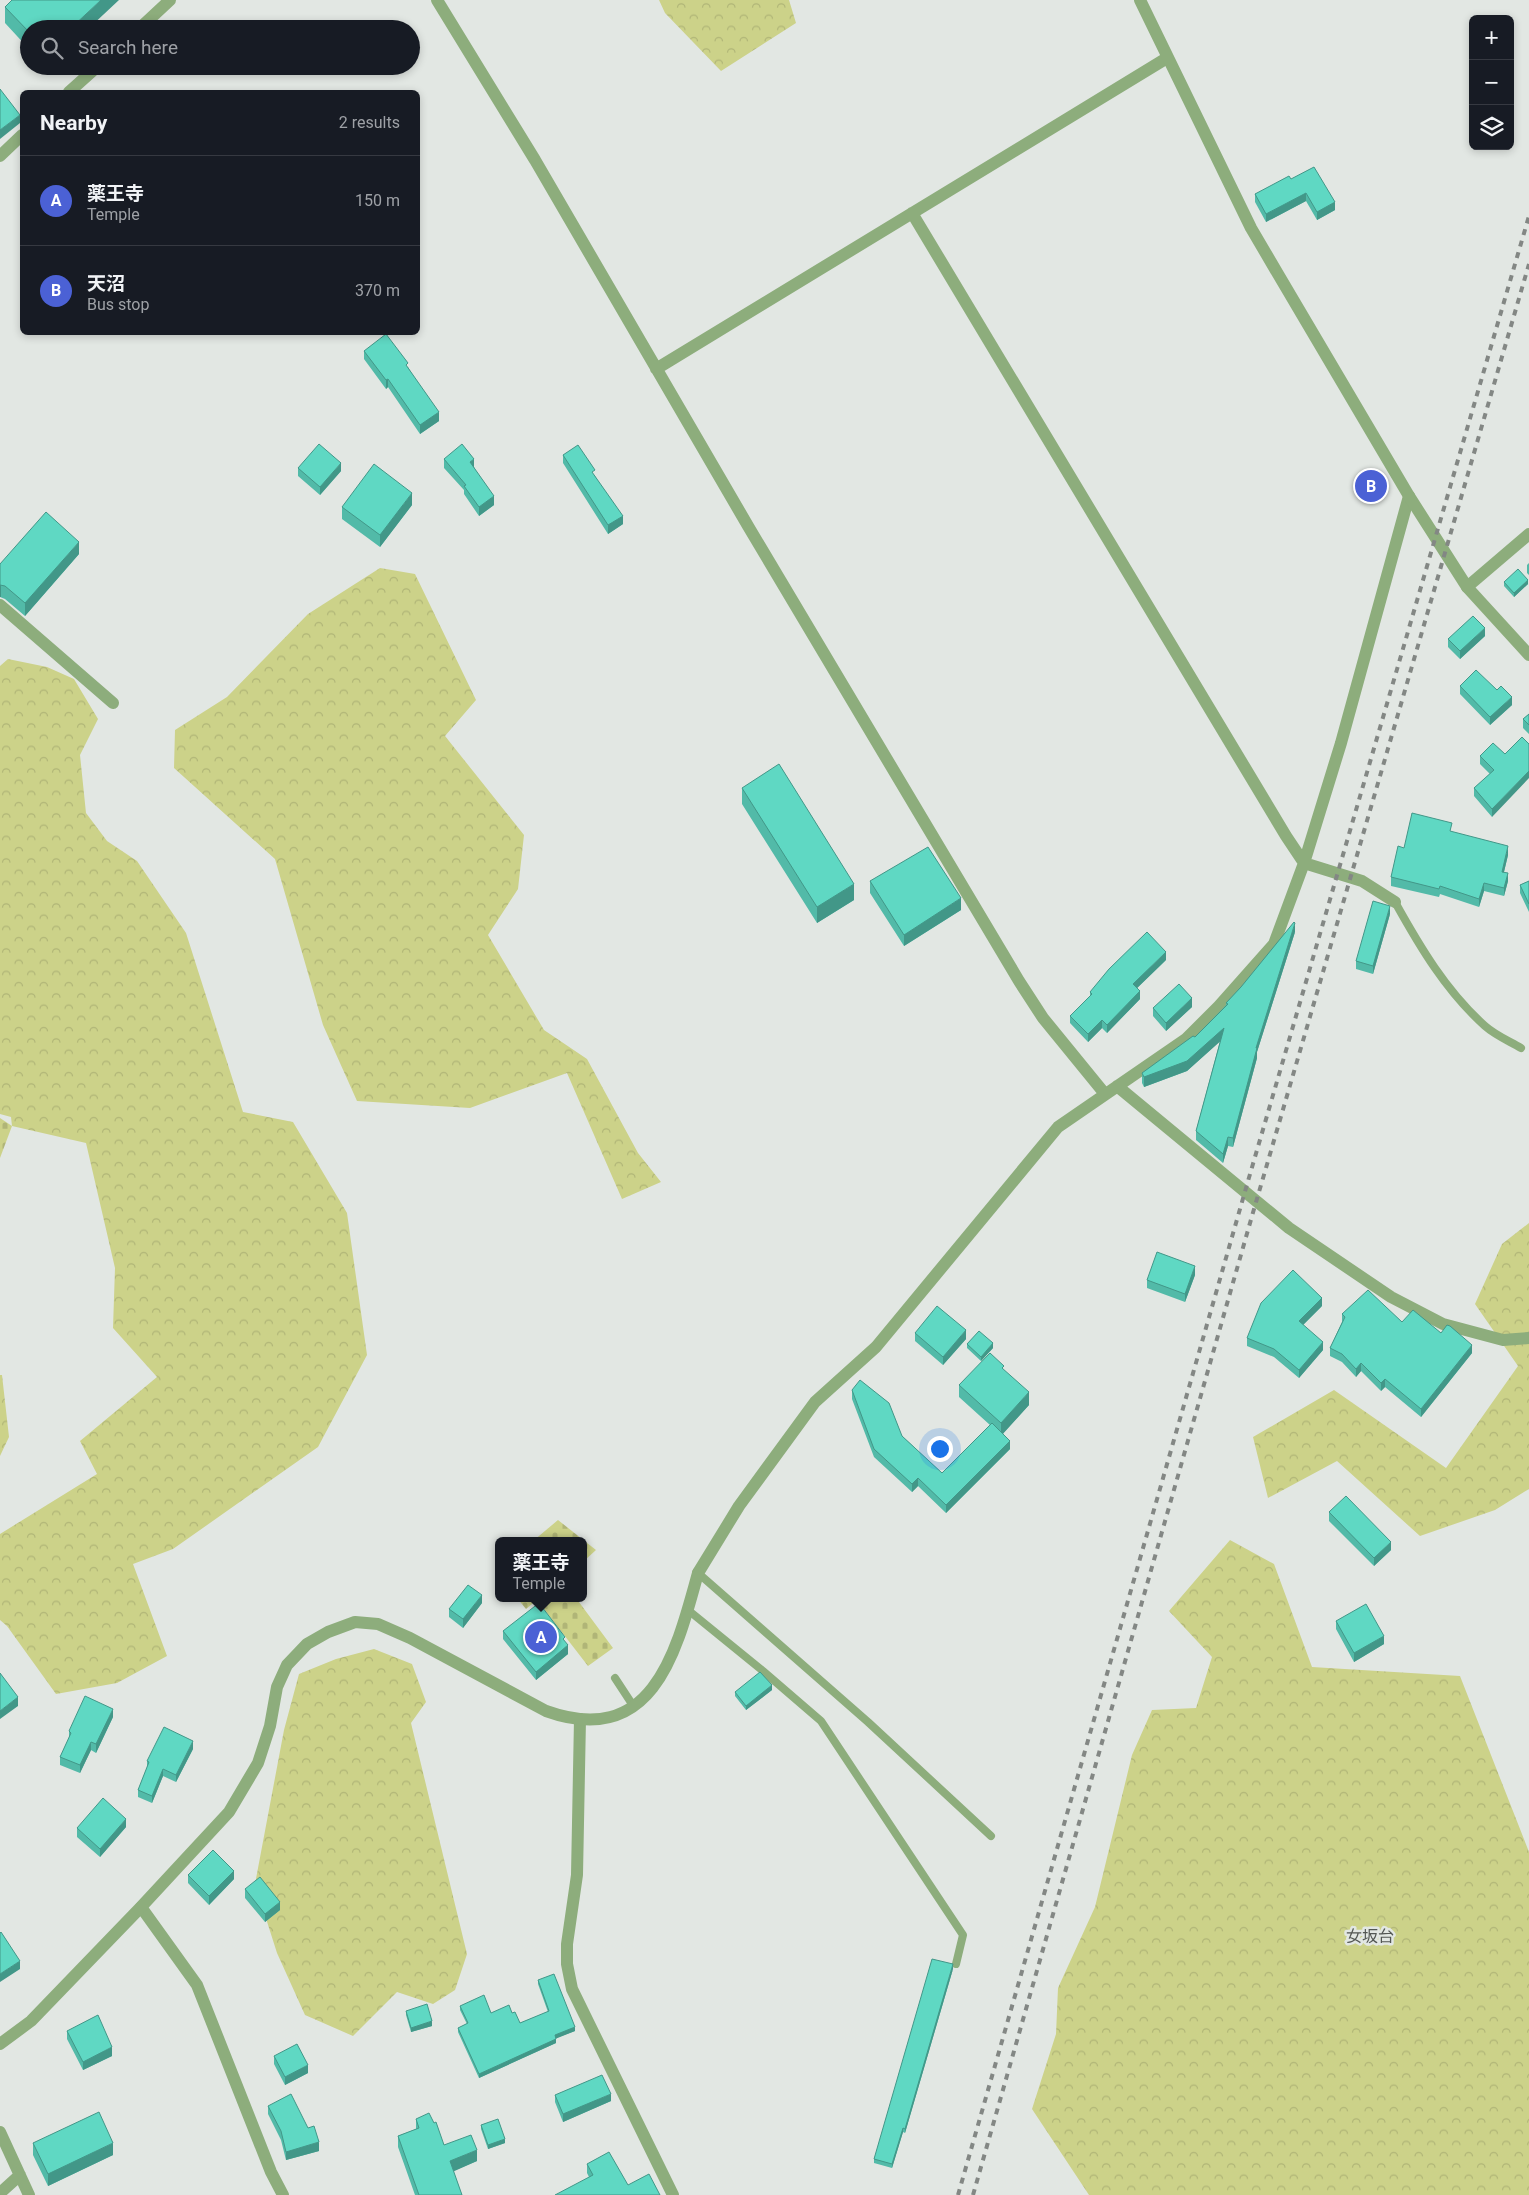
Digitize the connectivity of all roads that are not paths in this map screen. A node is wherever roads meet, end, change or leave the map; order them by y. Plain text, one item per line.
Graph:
1 (170, 0) edge
2 (437, 0) edge
3 (1140, 0) edge
4 (149, 20) edge
5 (1167, 58) junction
6 (88, 75) edge
7 (71, 90) edge
8 (20, 138) edge
9 (0, 156) edge
10 (912, 213) junction
11 (656, 369) junction
12 (1409, 496) junction
13 (1529, 534) edge
14 (1467, 587) junction
15 (0, 605) edge
16 (1529, 655) edge
17 (113, 703) dead end
18 (1304, 862) junction
19 (1395, 902) joint
20 (1521, 1048) dead end
21 (1117, 1086) junction
22 (1106, 1094) junction
23 (1529, 1338) edge
24 (698, 1573) junction
25 (688, 1610) junction
26 (615, 1678) dead end
27 (634, 1707) junction
28 (580, 1719) junction
29 (991, 1836) dead end
30 (141, 1907) junction
31 (956, 1964) dead end
32 (0, 2044) edge
33 (0, 2132) edge
34 (20, 2175) junction
35 (0, 2193) edge
36 (29, 2195) edge
37 (283, 2195) edge
38 (673, 2195) edge

1 - 4 street
2 - 11 street
3 - 5 street
5 - 10 street
5 - 12 street
6 - 7 street
8 - 9 street
10 - 11 street
10 - 18 street
11 - 22 street
12 - 14 street
12 - 18 street
13 - 14 street
14 - 16 street
15 - 17 street
18 - 19 street
18 - 21 street
19 - 20 lane
21 - 22 street
21 - 23 street
22 - 24 street
24 - 25 street
24 - 29 lane
25 - 27 street
25 - 31 lane
26 - 27 lane
27 - 28 street
28 - 30 street
28 - 38 street
30 - 32 street
30 - 37 street
33 - 34 street
34 - 35 street
34 - 36 street

